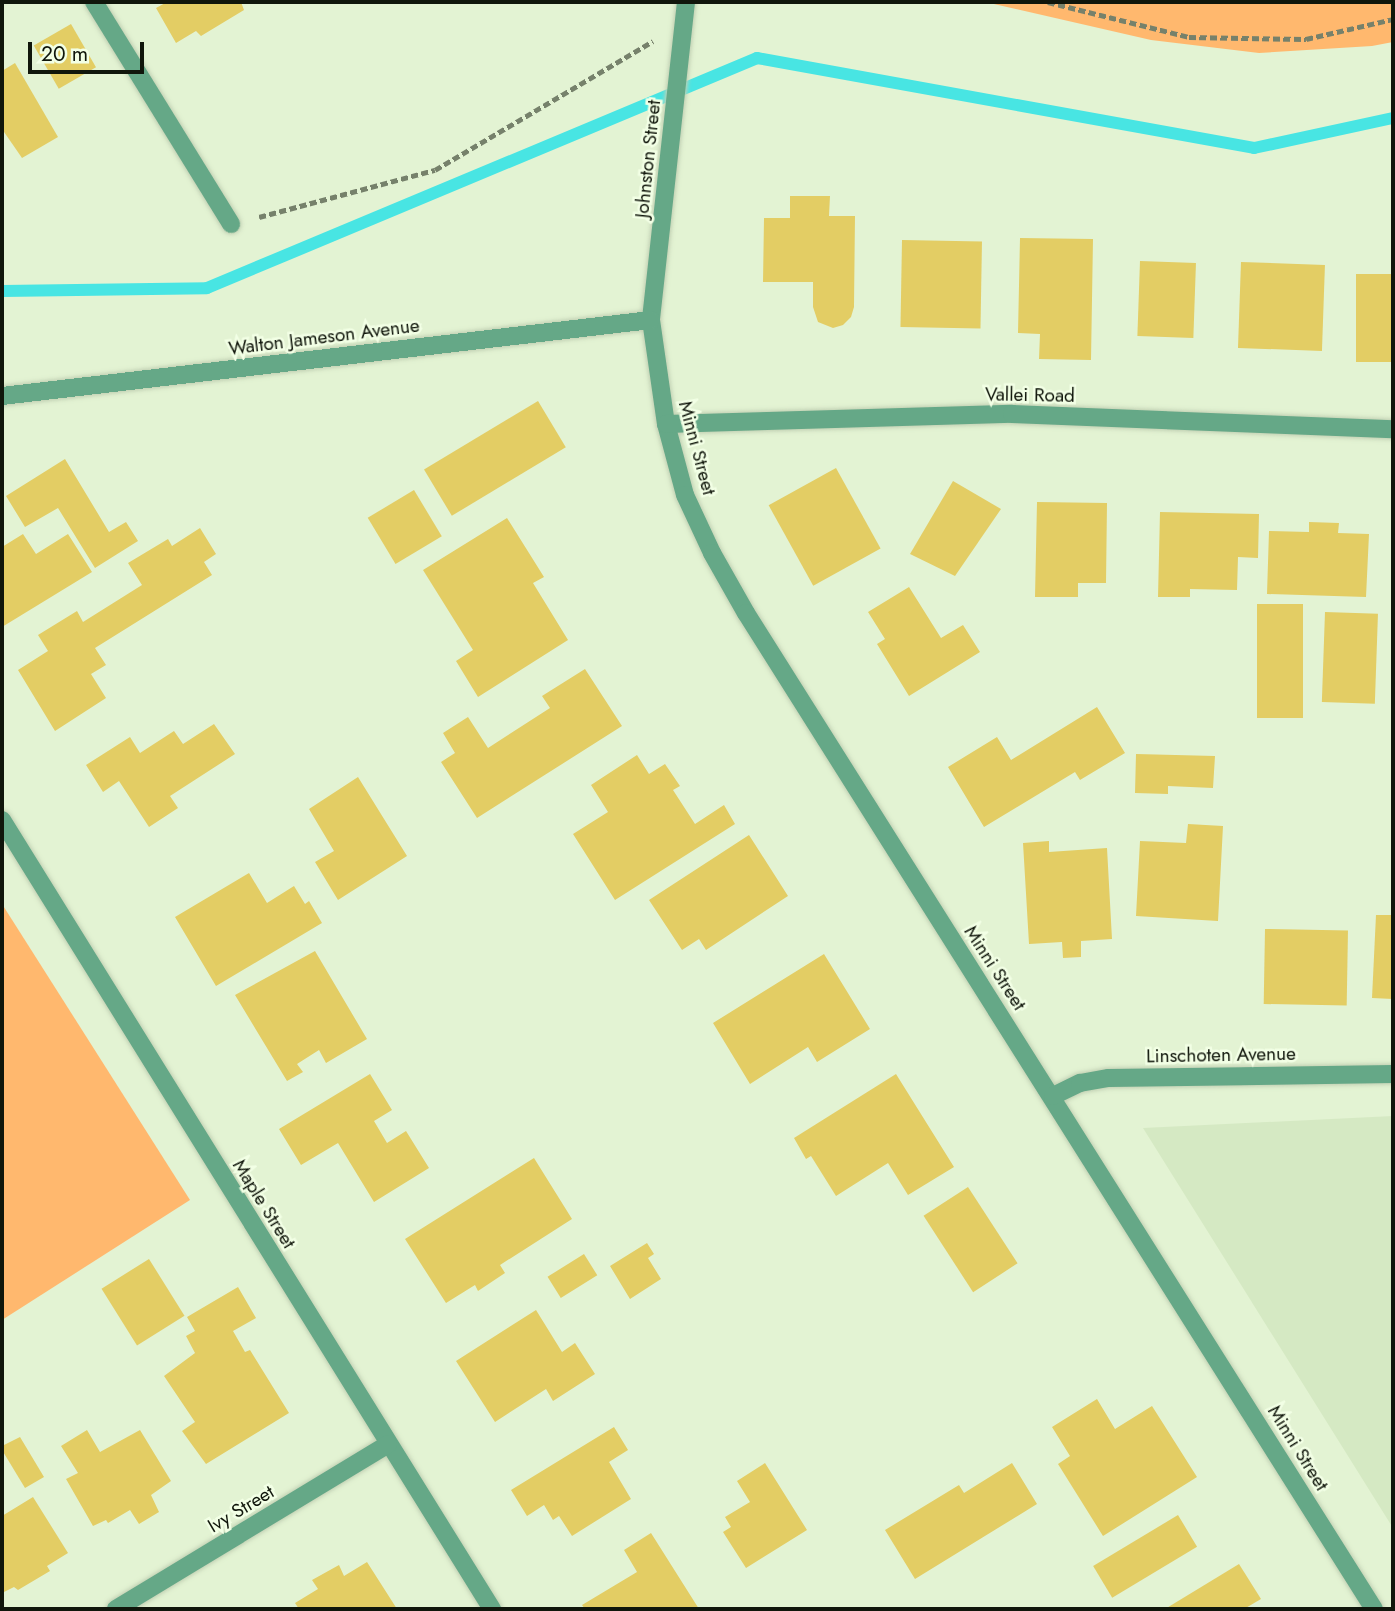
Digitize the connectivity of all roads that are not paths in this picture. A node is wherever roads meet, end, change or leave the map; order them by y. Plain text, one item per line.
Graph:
1 (94, 2) edge
2 (686, 2) edge
3 (231, 225) road end
4 (651, 320) junction
5 (2, 396) edge
6 (666, 424) junction
7 (1393, 429) edge
8 (2, 820) edge
9 (1393, 1074) edge
10 (1053, 1096) junction
11 (388, 1444) junction
12 (116, 1609) edge
13 (492, 1609) edge
14 (1374, 1609) edge

1 - 3 street
2 - 4 street, Johnston Street
4 - 5 street, Walton Jameson Avenue
4 - 6 street, Minni Street
6 - 7 street, Vallei Road
6 - 10 street, Minni Street
8 - 11 street, Maple Street
9 - 10 street, Linschoten Avenue
10 - 14 street, Minni Street
11 - 12 street, Ivy Street
11 - 13 street, Maple Street

